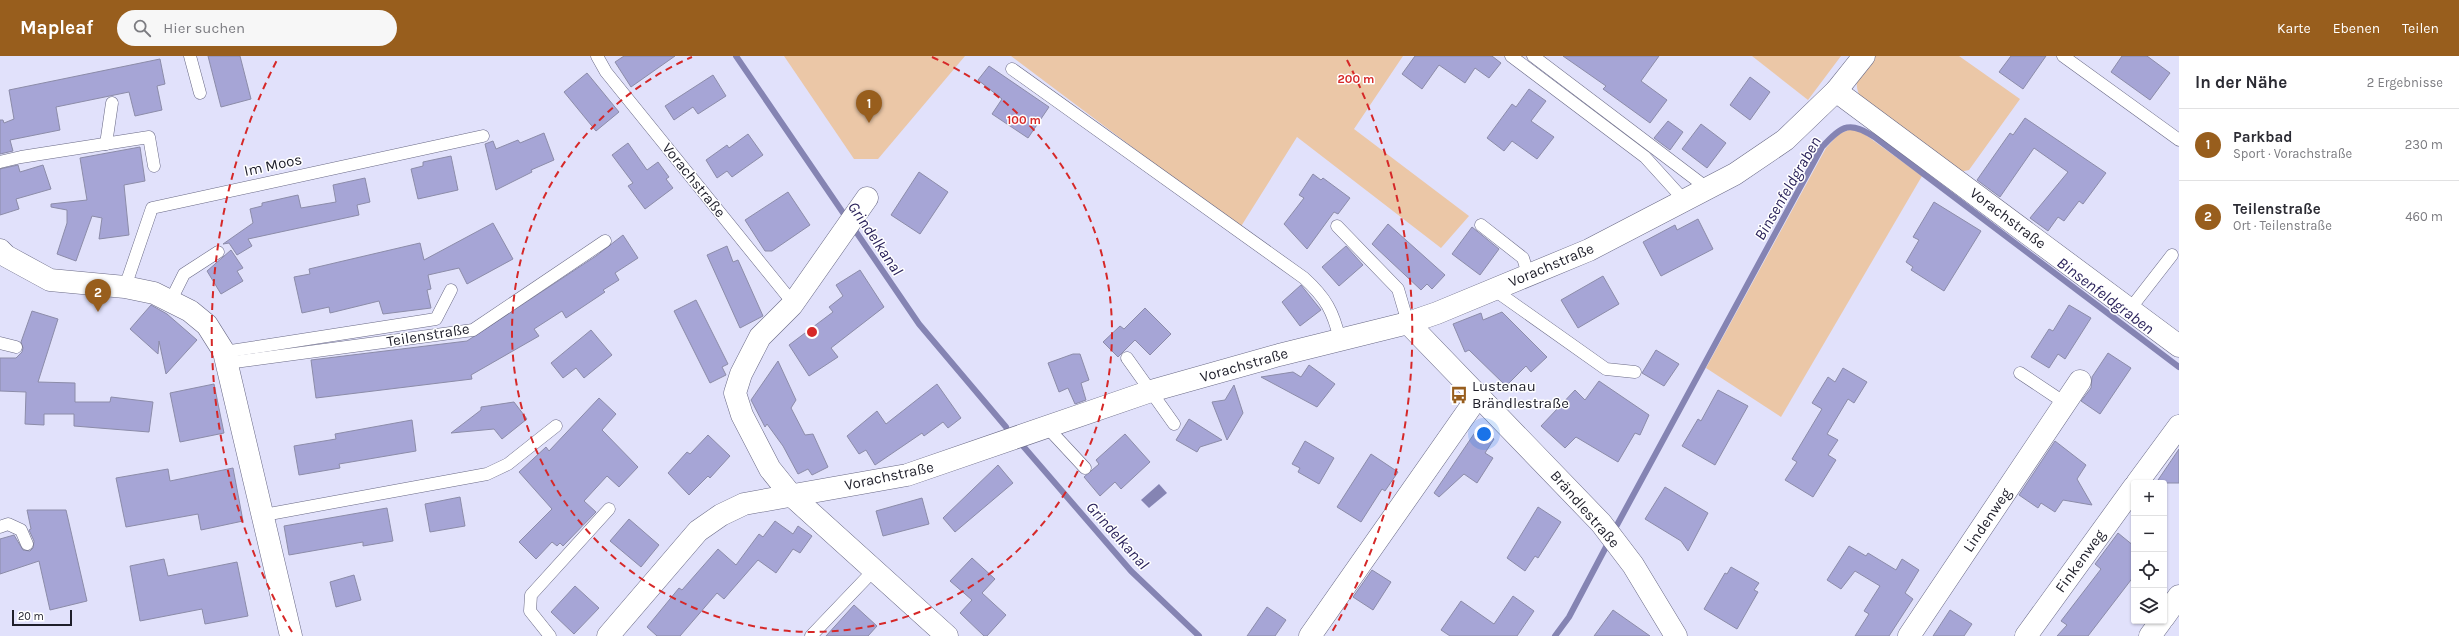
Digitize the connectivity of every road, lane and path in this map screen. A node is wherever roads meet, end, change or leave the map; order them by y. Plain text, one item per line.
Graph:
1 (190, 56) edge
2 (597, 56) edge
3 (1510, 56) edge
4 (1533, 56) edge
5 (1862, 56) edge
6 (2063, 56) edge
7 (1012, 69) dead end
8 (1836, 91) junction
9 (200, 93) dead end
10 (112, 103) dead end
11 (483, 136) dead end
12 (2179, 140) edge
13 (106, 144) junction
14 (0, 162) edge
15 (154, 166) dead end
16 (1707, 188) junction
17 (1684, 200) junction
18 (864, 204) dead end
19 (1481, 225) dead end
20 (1337, 226) dead end
21 (605, 241) dead end
22 (0, 250) edge
23 (218, 252) dead end
24 (2172, 255) dead end
25 (1528, 274) junction
26 (125, 287) junction
27 (1493, 289) junction
28 (451, 290) dead end
29 (171, 300) junction
30 (793, 303) junction
31 (2130, 309) junction
32 (1408, 323) junction
33 (1340, 340) junction
34 (0, 343) edge
35 (2179, 346) edge
36 (16, 347) dead end
37 (226, 357) junction
38 (1127, 358) dead end
39 (1635, 372) dead end
40 (2020, 373) dead end
41 (2080, 381) dead end
42 (1151, 391) junction
43 (1479, 395) junction
44 (2065, 404) junction
45 (1174, 424) dead end
46 (1046, 425) junction
47 (556, 426) dead end
48 (2179, 426) edge
49 (1085, 468) dead end
50 (2139, 480) edge
51 (2131, 491) edge
52 (791, 495) junction
53 (609, 509) dead end
54 (264, 515) junction
55 (0, 527) edge
56 (27, 544) dead end
57 (874, 570) junction
58 (2179, 596) edge
59 (2167, 613) edge
60 (2159, 624) edge
61 (937, 633) edge
62 (286, 635) edge
63 (610, 635) edge
64 (550, 636) edge
65 (811, 636) edge
66 (1310, 636) edge
67 (1676, 636) edge
68 (1909, 636) edge
69 (2026, 636) edge
70 (2150, 636) edge

1 - 9 lane
2 - 30 lane, Vorachstraße
3 - 17 lane
4 - 16 lane
5 - 8 street, Vorachstraße
6 - 12 lane
7 - 33 lane
8 - 16 street, Vorachstraße
8 - 31 street, Vorachstraße
10 - 13 lane
11 - 26 lane, Im Moos
13 - 14 lane
13 - 15 lane
16 - 17 street, Vorachstraße
17 - 25 street, Vorachstraße
18 - 30 street
19 - 25 lane
20 - 32 lane
21 - 37 lane, Teilenstraße
22 - 26 street
23 - 29 lane
24 - 31 lane
25 - 27 street, Vorachstraße
26 - 29 street
27 - 32 street, Vorachstraße
27 - 39 lane
28 - 37 lane, Teilenstraße
29 - 37 street
30 - 52 street
31 - 35 street, Vorachstraße
32 - 33 street, Vorachstraße
32 - 43 street, Brändlestraße
33 - 42 street, Vorachstraße
34 - 36 lane
37 - 54 street
38 - 42 lane
40 - 44 lane
41 - 44 street, Lindenweg
42 - 45 lane
42 - 46 street, Vorachstraße
43 - 66 street
43 - 67 street, Brändlestraße
44 - 68 street, Lindenweg
46 - 49 lane
46 - 52 street, Vorachstraße
47 - 54 lane
48 - 50 street
51 - 69 street, Finkenweg
52 - 57 street
52 - 63 street, Vorachstraße
53 - 64 lane
54 - 62 street
55 - 56 lane
57 - 61 street
57 - 65 lane
58 - 59 street
60 - 70 street

